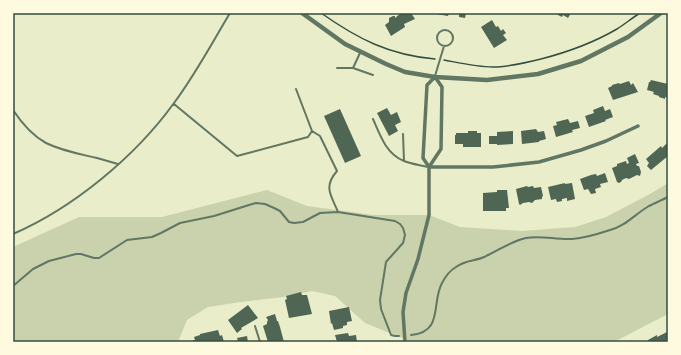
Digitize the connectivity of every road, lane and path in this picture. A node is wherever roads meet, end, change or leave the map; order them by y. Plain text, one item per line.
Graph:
1 (230, 13) edge
2 (302, 13) edge
3 (321, 13) edge
4 (640, 13) edge
5 (661, 13) edge
6 (444, 46) junction
7 (360, 52) junction
8 (440, 59) junction
9 (337, 68) dead end
10 (353, 68) junction
11 (373, 75) dead end
12 (435, 77) junction
13 (296, 89) dead end
14 (174, 104) junction
15 (13, 110) edge
16 (373, 119) dead end
17 (638, 126) dead end
18 (312, 131) junction
19 (403, 134) dead end
20 (404, 161) junction
21 (118, 164) junction
22 (429, 167) junction
23 (668, 197) edge
24 (338, 212) junction
25 (13, 234) edge
26 (13, 286) edge
27 (255, 326) dead end
28 (411, 335) dead end
29 (399, 336) dead end
30 (260, 342) edge
31 (405, 342) edge

1 - 14 lane
2 - 7 street
3 - 8 path
4 - 8 path
5 - 12 street
6 - 6 lane
6 - 8 lane
7 - 10 lane
7 - 12 street
8 - 12 lane
9 - 10 lane
10 - 11 lane
12 - 22 street
12 - 22 street
13 - 18 lane
14 - 18 lane
14 - 21 lane
15 - 21 lane
16 - 20 lane
17 - 22 street
18 - 24 lane
19 - 20 lane
20 - 22 lane
21 - 25 lane
22 - 31 street
23 - 28 lane
24 - 26 lane
24 - 29 lane
27 - 30 lane

